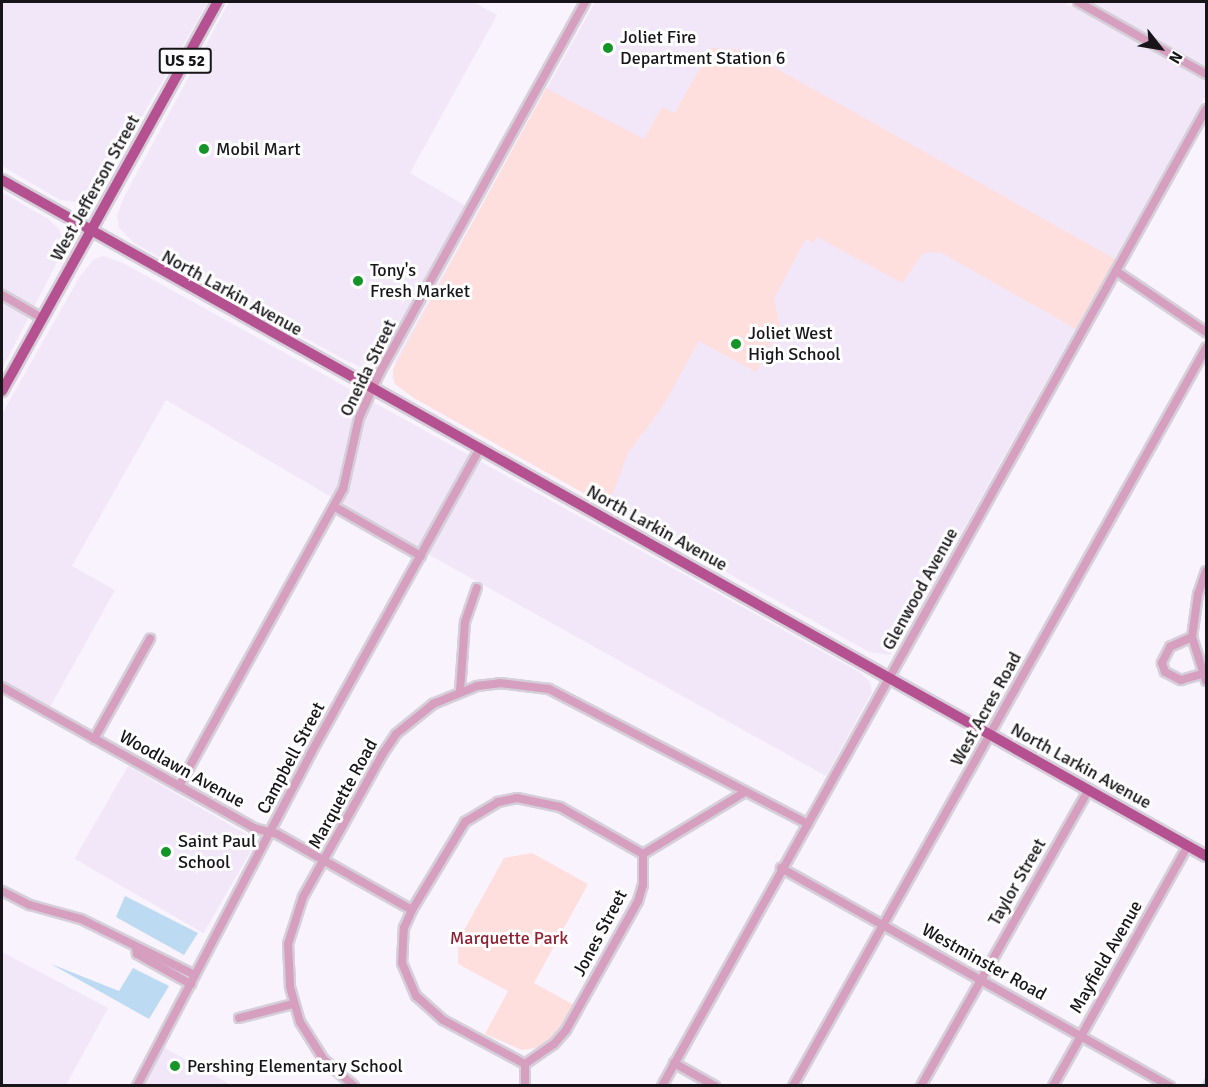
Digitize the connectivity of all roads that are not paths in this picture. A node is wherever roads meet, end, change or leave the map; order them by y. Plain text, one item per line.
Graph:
1 (218, 2) edge
2 (585, 2) edge
3 (1078, 2) edge
4 (1206, 74) edge
5 (1206, 109) edge
6 (2, 180) edge
7 (90, 232) junction
8 (1116, 271) junction
9 (2, 295) edge
10 (42, 318) junction
11 (1206, 332) edge
12 (1206, 348) edge
13 (373, 389) junction
14 (2, 391) edge
15 (480, 448) junction
16 (334, 507) junction
17 (421, 556) junction
18 (1206, 571) edge
19 (477, 588) dead end
20 (1192, 637) junction
21 (150, 639) dead end
22 (890, 677) junction
23 (1204, 678) edge
24 (2, 687) edge
25 (460, 691) junction
26 (991, 735) junction
27 (94, 739) junction
28 (179, 786) junction
29 (1089, 789) junction
30 (745, 792) junction
31 (808, 825) junction
32 (270, 832) junction
33 (1188, 845) junction
34 (643, 854) junction
35 (1206, 856) edge
36 (325, 860) junction
37 (781, 868) junction
38 (2, 891) edge
39 (412, 910) junction
40 (883, 924) junction
41 (193, 980) junction
42 (981, 980) junction
43 (293, 1004) junction
44 (240, 1018) dead end
45 (1081, 1034) junction
46 (674, 1063) junction
47 (525, 1064) junction
48 (137, 1086) edge
49 (354, 1086) edge
50 (525, 1086) edge
51 (662, 1086) edge
52 (715, 1086) edge
53 (793, 1086) edge
54 (921, 1086) edge
55 (1053, 1086) edge
56 (1170, 1086) edge

1 - 7 main road, West Jefferson Street / US 52
2 - 13 street, Oneida Street
3 - 4 street
5 - 8 street, Glenwood Avenue
6 - 7 main road, North Larkin Avenue
7 - 10 main road, West Jefferson Street / US 52
7 - 13 main road, North Larkin Avenue
8 - 11 street
8 - 22 street, Glenwood Avenue
9 - 10 street
10 - 14 main road, West Jefferson Street / US 52
12 - 26 street, West Acres Road
13 - 15 main road, North Larkin Avenue
13 - 16 street, Oneida Street
15 - 17 street, Campbell Street
15 - 22 main road, North Larkin Avenue
16 - 17 street
16 - 28 street, Oneida Street
17 - 32 street, Campbell Street
18 - 20 street
19 - 25 street
20 - 23 street
20 - 23 street
21 - 27 street
22 - 26 main road, North Larkin Avenue
22 - 31 street, Glenwood Avenue
24 - 27 street, Woodlawn Avenue
25 - 30 street, Marquette Road
25 - 36 street, Marquette Road
26 - 29 main road, North Larkin Avenue
26 - 40 street, West Acres Road
27 - 28 street, Woodlawn Avenue
28 - 32 street, Woodlawn Avenue
29 - 33 main road, North Larkin Avenue
29 - 42 street, Taylor Street
30 - 31 street, Marquette Road
30 - 34 street
31 - 37 street, Glenwood Avenue
32 - 36 street, Woodlawn Avenue
32 - 41 street, Campbell Street
33 - 35 main road, North Larkin Avenue
33 - 45 street, Mayfield Avenue
34 - 39 street
34 - 47 street, Jones Street
36 - 39 street, Woodlawn Avenue
36 - 43 street, Marquette Road
37 - 40 street, Westminster Road
37 - 46 street, Glenwood Avenue
38 - 41 street
39 - 47 street
40 - 42 street, Westminster Road
40 - 53 street, West Acres Road
41 - 48 street, Campbell Street
42 - 45 street, Westminster Road
42 - 54 street, Taylor Street
43 - 44 street
43 - 49 street, Marquette Road
45 - 55 street, Mayfield Avenue
45 - 56 street, Westminster Road
46 - 51 street, Glenwood Avenue
46 - 52 street
47 - 50 street

